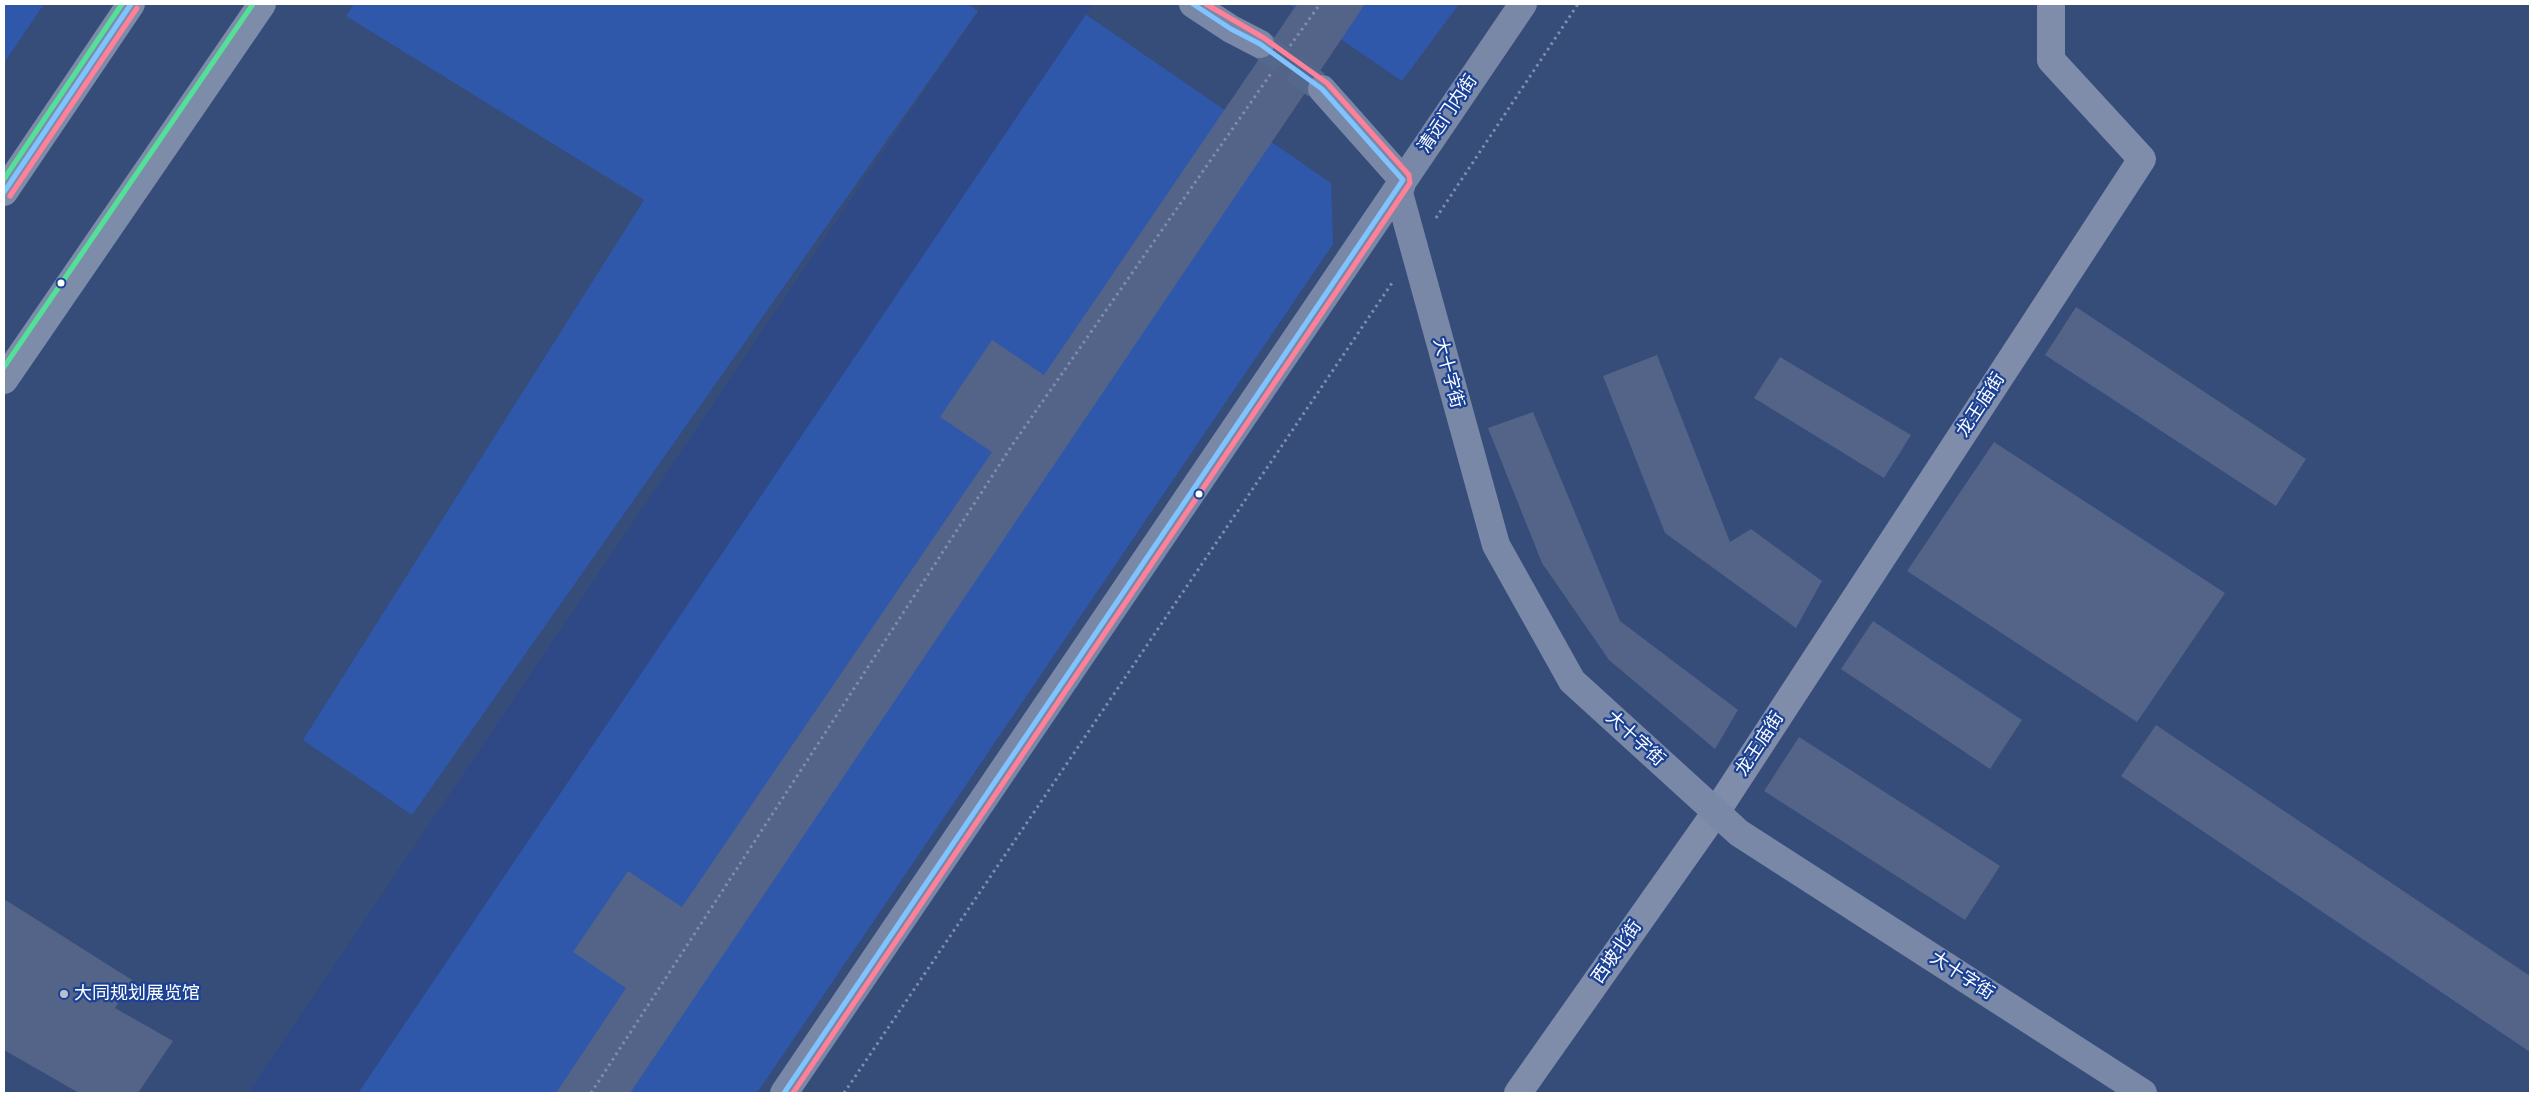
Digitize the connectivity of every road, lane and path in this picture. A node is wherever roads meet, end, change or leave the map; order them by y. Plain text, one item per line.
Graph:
1 (131, 4) edge
2 (262, 4) edge
3 (1193, 4) edge
4 (1320, 4) edge
5 (1524, 4) edge
6 (1578, 4) edge
7 (2051, 4) edge
8 (1260, 44) tunnel mouth
9 (1286, 53) dead end
10 (1274, 69) dead end
11 (1322, 89) tunnel mouth
12 (1403, 180) junction
13 (4, 192) edge
14 (1414, 250) junction
15 (4, 380) edge
16 (1716, 812) junction
17 (591, 1093) edge
18 (784, 1093) edge
19 (844, 1093) edge
20 (1518, 1093) edge
21 (2143, 1093) edge

1 - 13 main road
2 - 15 main road
3 - 8 main road
4 - 9 path
5 - 12 main road, 清远门内街
6 - 14 path
7 - 16 street, 龙王庙街
10 - 17 path
11 - 12 main road
12 - 14 main road, 大十字街
12 - 18 main road, 清远门内街
14 - 16 main road, 大十字街
14 - 19 path
16 - 20 street, 西坡北街
16 - 21 main road, 大十字街

